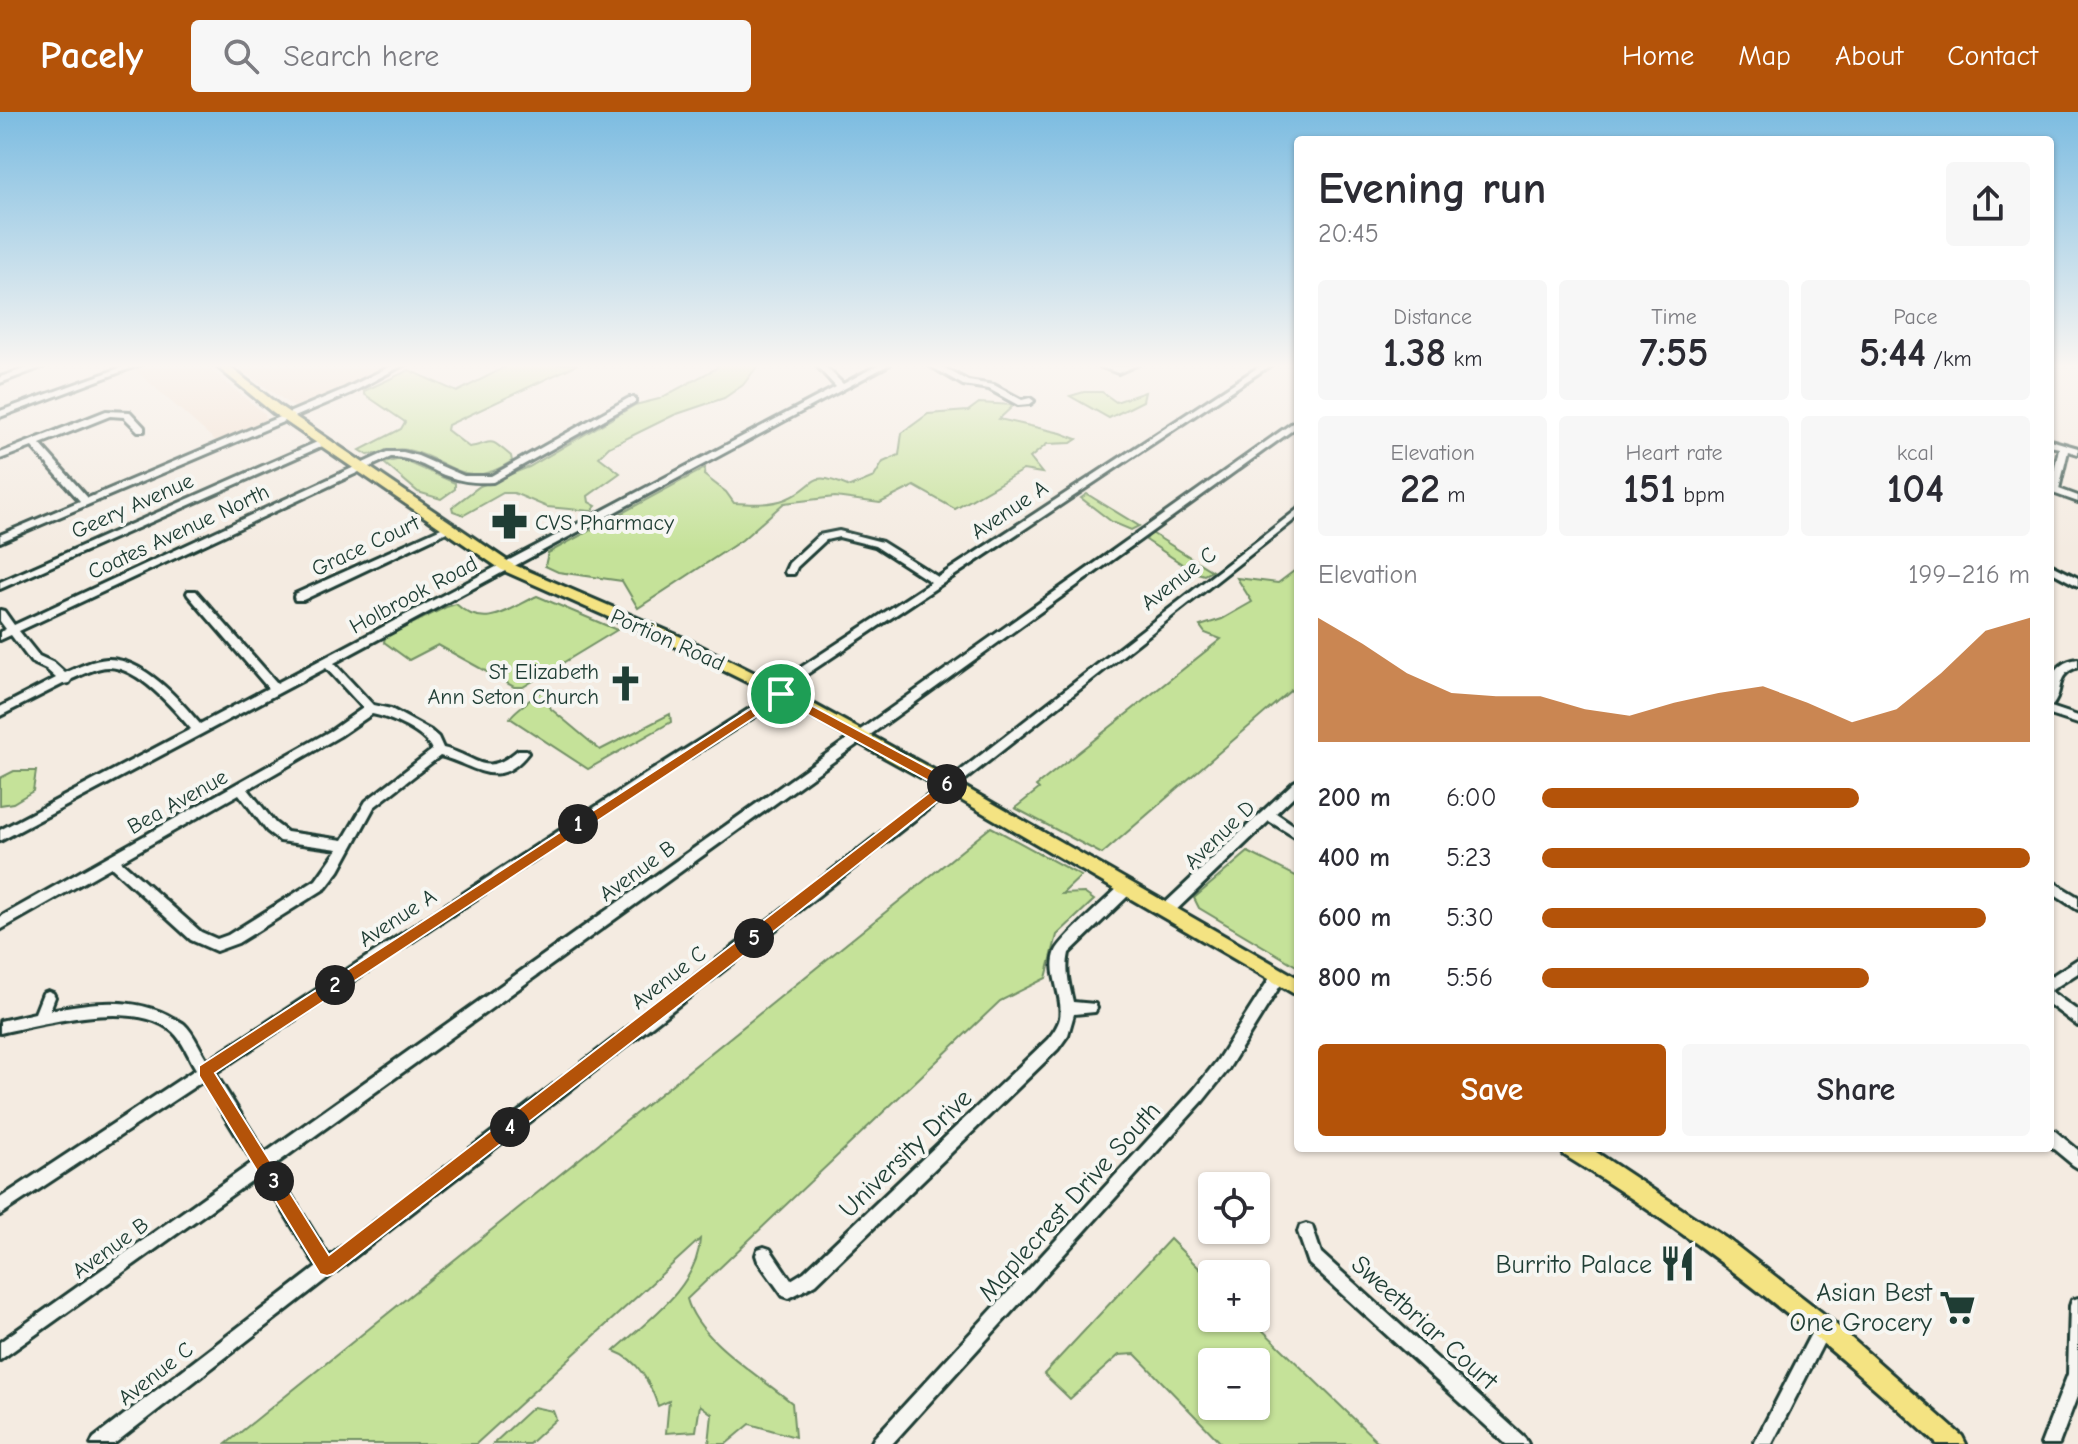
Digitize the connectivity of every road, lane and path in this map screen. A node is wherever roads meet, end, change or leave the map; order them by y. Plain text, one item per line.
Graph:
1 (78, 426) edge
2 (139, 426) edge
3 (267, 426) edge
4 (302, 426) edge
5 (586, 426) edge
6 (766, 426) edge
7 (1174, 426) edge
8 (1292, 426) edge
9 (141, 429) dead end
10 (324, 442) junction
11 (34, 443) junction
12 (2054, 444) edge
13 (2064, 447) junction
14 (2078, 451) edge
15 (0, 456) edge
16 (361, 467) junction
17 (2054, 483) edge
18 (2054, 491) edge
19 (2078, 499) edge
20 (86, 502) junction
21 (1294, 515) edge
22 (448, 528) junction
23 (0, 539) edge
24 (507, 567) junction
25 (2054, 569) edge
26 (790, 572) dead end
27 (939, 582) junction
28 (2078, 583) edge
29 (0, 586) edge
30 (192, 593) dead end
31 (299, 597) dead end
32 (0, 614) edge
33 (12, 631) junction
34 (0, 636) edge
35 (327, 662) junction
36 (2078, 663) edge
37 (65, 680) junction
38 (2054, 687) edge
39 (275, 689) junction
40 (778, 692) junction
41 (370, 709) junction
42 (0, 712) edge
43 (2054, 712) edge
44 (2078, 720) edge
45 (198, 730) junction
46 (859, 737) junction
47 (438, 751) junction
48 (522, 753) dead end
49 (948, 785) junction
50 (241, 788) junction
51 (1294, 789) edge
52 (1268, 814) junction
53 (1294, 831) edge
54 (0, 836) edge
55 (345, 845) junction
56 (112, 861) junction
57 (2054, 888) edge
58 (1126, 889) junction
59 (2078, 904) edge
60 (1166, 911) junction
61 (0, 924) edge
62 (2078, 965) edge
63 (1278, 977) junction
64 (2054, 982) edge
65 (1294, 986) edge
66 (48, 997) dead end
67 (2054, 1000) edge
68 (1069, 1008) junction
69 (1090, 1008) dead end
70 (40, 1019) junction
71 (2078, 1020) edge
72 (0, 1027) edge
73 (205, 1071) junction
74 (2054, 1139) edge
75 (1578, 1152) edge
76 (2078, 1160) edge
77 (264, 1163) junction
78 (0, 1207) edge
79 (1306, 1232) dead end
80 (764, 1255) dead end
81 (327, 1268) junction
82 (2078, 1306) edge
83 (1824, 1326) junction
84 (0, 1352) edge
85 (100, 1444) edge
86 (880, 1444) edge
87 (1519, 1444) edge
88 (1763, 1444) edge
89 (1954, 1444) edge
90 (2050, 1444) edge

1 - 11 street
2 - 9 street
3 - 20 street
4 - 10 main road, Portion Road
5 - 16 street, Coates Avenue North
6 - 24 street, Holbrook Road
7 - 27 street, Avenue A
8 - 46 street, Avenue B
10 - 16 main road, Portion Road
10 - 29 street, Geery Avenue
11 - 15 street
11 - 20 street
12 - 13 street
13 - 14 street
13 - 17 street
16 - 22 main road, Portion Road
16 - 33 street, Coates Avenue North
18 - 19 street
20 - 23 street
21 - 49 street, Avenue C
22 - 24 main road, Portion Road
22 - 31 street, Grace Court
24 - 35 street, Holbrook Road
24 - 40 main road, Portion Road
25 - 28 street
26 - 27 street
27 - 40 street, Avenue A
30 - 39 street
32 - 33 street
33 - 34 street, Coates Avenue North
33 - 37 street
35 - 39 street, Holbrook Road
35 - 41 street
36 - 38 street
37 - 42 street
37 - 45 street
39 - 45 street, Holbrook Road
40 - 46 main road, Portion Road
40 - 73 street, Avenue A
41 - 47 street
41 - 50 street, Bea Avenue
43 - 44 street
45 - 54 street, Holbrook Road
46 - 49 main road, Portion Road
46 - 77 street, Avenue B
47 - 48 street
47 - 55 street
49 - 58 main road, Portion Road
49 - 81 street, Avenue C
50 - 55 street
50 - 56 street, Bea Avenue
51 - 52 street, Avenue D
52 - 53 street
52 - 60 street, Avenue D
55 - 56 street
56 - 61 street, Bea Avenue
57 - 59 street
58 - 60 main road, Portion Road
58 - 68 street
60 - 63 main road, Portion Road
62 - 64 street
63 - 65 main road, Portion Road
63 - 86 street, Maplecrest Drive South
66 - 70 street
67 - 71 street
68 - 69 street
68 - 80 street, University Drive
70 - 72 street
70 - 73 street
73 - 77 street
73 - 78 street, Avenue A
74 - 76 street
75 - 83 main road
77 - 81 street
77 - 84 street, Avenue B
79 - 87 street, Sweetbriar Court
81 - 85 street, Avenue C
82 - 90 street
83 - 88 street
83 - 89 main road

